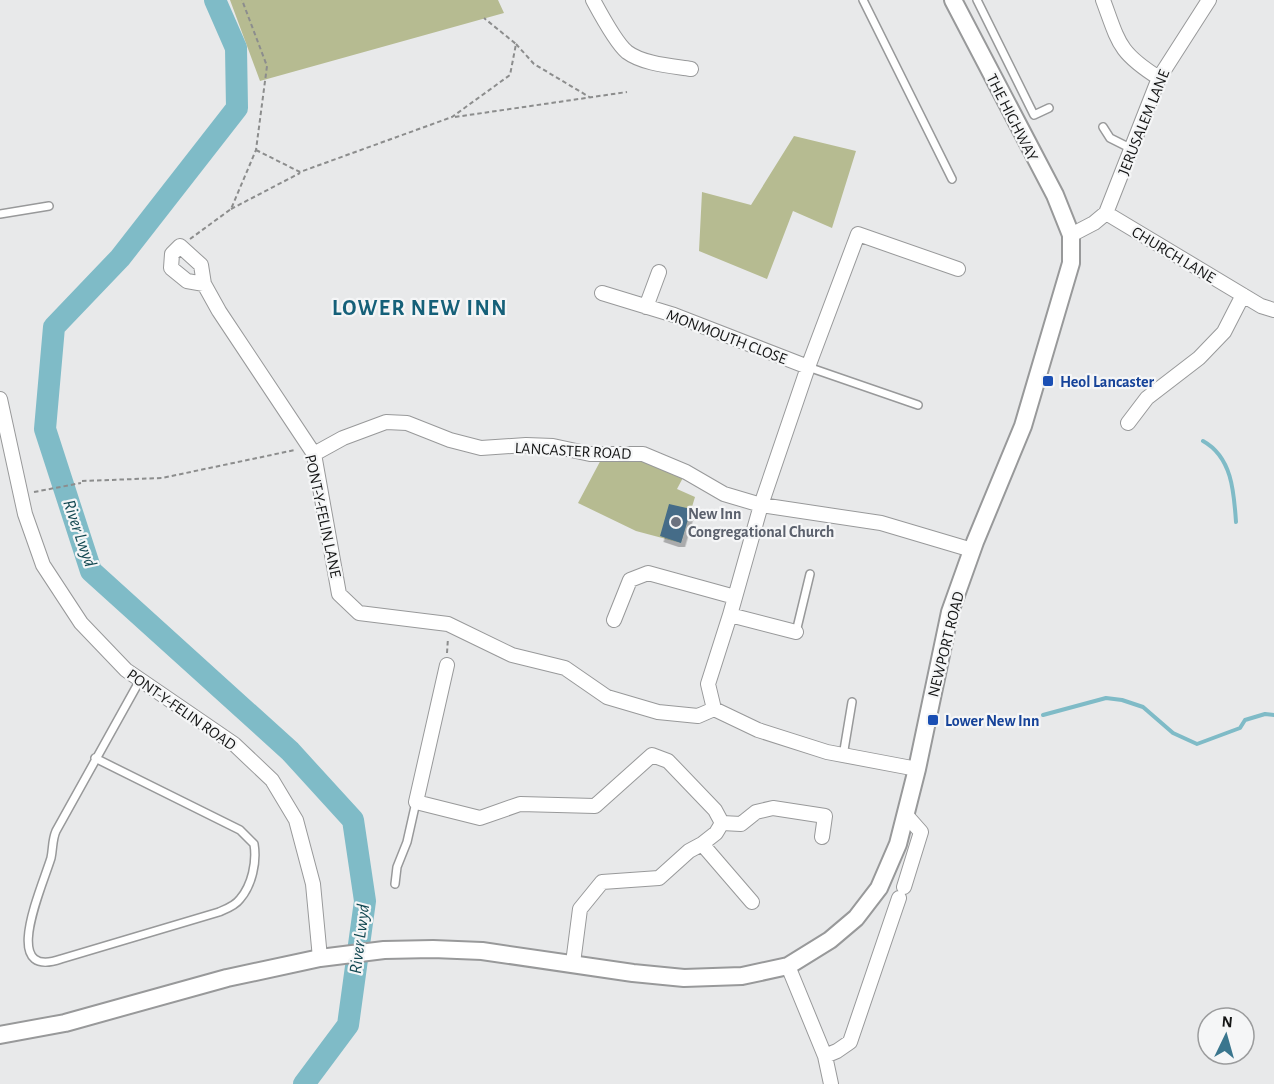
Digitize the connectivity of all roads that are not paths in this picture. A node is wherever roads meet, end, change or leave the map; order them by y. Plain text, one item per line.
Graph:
1 (593, 0) edge
2 (863, 0) edge
3 (953, 0) edge
4 (977, 0) edge
5 (1103, 0) edge
6 (1209, 0) edge
7 (691, 69) dead end
8 (1159, 78) junction
9 (1049, 108) dead end
10 (1103, 127) dead end
11 (1132, 149) junction
12 (952, 179) dead end
13 (49, 206) dead end
14 (1106, 213) junction
15 (0, 214) edge
16 (1071, 235) junction
17 (958, 269) dead end
18 (659, 272) dead end
19 (204, 284) junction
20 (602, 293) dead end
21 (1243, 295) junction
22 (646, 307) junction
23 (1274, 310) edge
24 (808, 367) junction
25 (0, 399) edge
26 (918, 405) dead end
27 (1128, 423) dead end
28 (312, 450) junction
29 (761, 505) junction
30 (972, 550) junction
31 (810, 574) dead end
32 (735, 597) junction
33 (730, 615) junction
34 (614, 620) dead end
35 (796, 632) joint
36 (447, 665) road end
37 (140, 680) junction
38 (852, 702) dead end
39 (714, 709) junction
40 (843, 756) junction
41 (95, 758) junction
42 (917, 769) junction
43 (416, 802) junction
44 (906, 814) junction
45 (722, 823) junction
46 (822, 837) dead end
47 (702, 844) junction
48 (395, 884) dead end
49 (752, 902) dead end
50 (26, 909) dead end
51 (21, 957) dead end
52 (320, 958) junction
53 (573, 963) junction
54 (788, 966) junction
55 (0, 1035) edge
56 (825, 1056) junction
57 (831, 1084) edge

1 - 7 street
2 - 12 lane
3 - 16 street, THE HIGHWAY
4 - 9 lane
5 - 8 street
6 - 8 street, JERUSALEM LANE
8 - 11 street, JERUSALEM LANE
10 - 11 lane
11 - 14 street, JERUSALEM LANE
13 - 15 lane
14 - 16 street
14 - 21 street, CHURCH LANE
16 - 30 street, NEWPORT ROAD
17 - 24 street
18 - 22 street, MONMOUTH CLOSE
19 - 19 street, PONT-Y-FELIN LANE
19 - 28 street, PONT-Y-FELIN LANE
20 - 22 street, MONMOUTH CLOSE
21 - 23 street, CHURCH LANE
21 - 27 street
22 - 24 street, MONMOUTH CLOSE
24 - 26 lane
24 - 29 street
25 - 37 street, PONT-Y-FELIN ROAD
28 - 29 street, LANCASTER ROAD
28 - 39 street, PONT-Y-FELIN LANE
29 - 30 street, LANCASTER ROAD
29 - 32 street
30 - 42 street, NEWPORT ROAD
31 - 35 lane
32 - 33 street
32 - 34 street
33 - 35 street
33 - 39 street
36 - 43 street
37 - 41 lane
37 - 52 street, PONT-Y-FELIN ROAD
38 - 40 lane
39 - 40 street
40 - 42 street
41 - 50 lane
41 - 51 lane
42 - 44 street, NEWPORT ROAD
43 - 45 street
43 - 48 lane
44 - 54 street, NEWPORT ROAD
44 - 56 street
45 - 46 street
45 - 47 street
47 - 49 street
47 - 53 street
52 - 53 street, NEWPORT ROAD
52 - 55 street, NEWPORT ROAD
53 - 54 street, NEWPORT ROAD
54 - 56 street
56 - 57 street

